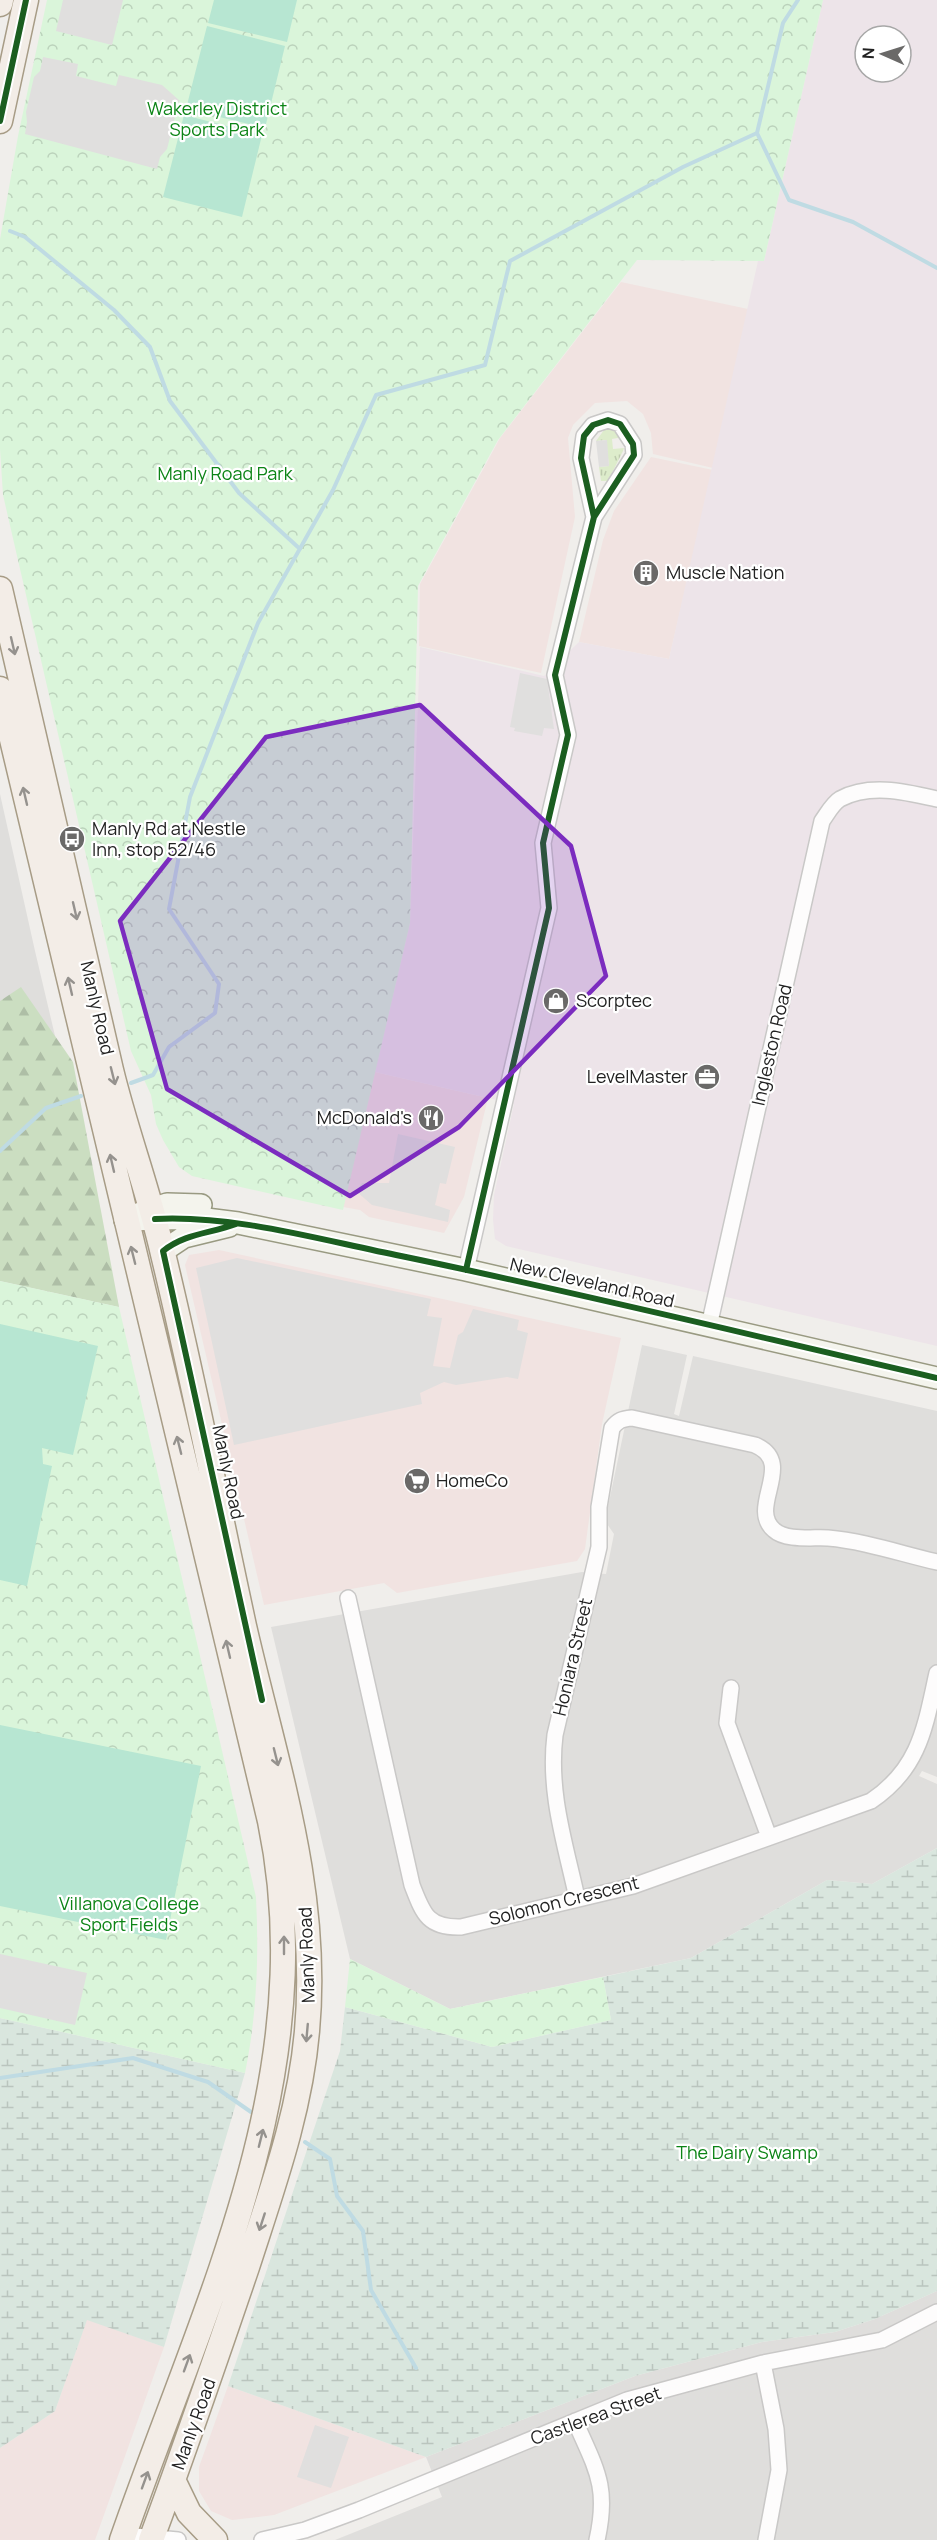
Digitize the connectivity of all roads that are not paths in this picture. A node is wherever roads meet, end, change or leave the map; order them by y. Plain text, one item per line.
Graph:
1 (26, 0) edge
2 (0, 121) edge
3 (594, 517) junction
4 (0, 589) edge
5 (0, 688) edge
6 (937, 799) edge
7 (153, 1213) junction
8 (125, 1220) junction
9 (238, 1223) junction
10 (163, 1251) junction
11 (466, 1270) junction
12 (709, 1326) junction
13 (937, 1378) edge
14 (937, 1562) edge
15 (348, 1598) dead end
16 (937, 1673) edge
17 (731, 1688) dead end
18 (770, 1837) junction
19 (577, 1898) junction
20 (937, 2312) edge
21 (762, 2363) junction
22 (575, 2421) junction
23 (173, 2480) junction
24 (123, 2538) edge
25 (151, 2540) edge
26 (178, 2540) edge
27 (214, 2540) edge
28 (262, 2540) edge
29 (597, 2540) edge
30 (766, 2540) edge

1 - 2 main road
3 - 3 street
3 - 11 street
4 -> 7 main road, Manly Road
8 -> 5 main road, Manly Road
6 - 12 street, Ingleston Road
7 - 8 street, New Cleveland Road
7 - 9 street, New Cleveland Road
7 - 10 main road, Manly Road
24 -> 8 main road, Manly Road
9 - 10 street
9 - 11 street, New Cleveland Road
10 -> 23 main road, Manly Road
11 - 12 street, New Cleveland Road
12 - 13 street, New Cleveland Road
14 - 19 street, Honiara Street
15 - 19 street, Solomon Crescent
16 - 18 street, Solomon Crescent
17 - 18 street
18 - 19 street, Solomon Crescent
20 - 21 street, Castlerea Street
21 - 22 street, Castlerea Street
21 - 30 street
22 - 28 street, Castlerea Street
22 - 29 street
23 - 25 main road, Manly Road
23 - 27 main road
24 - 25 street
25 - 26 street

